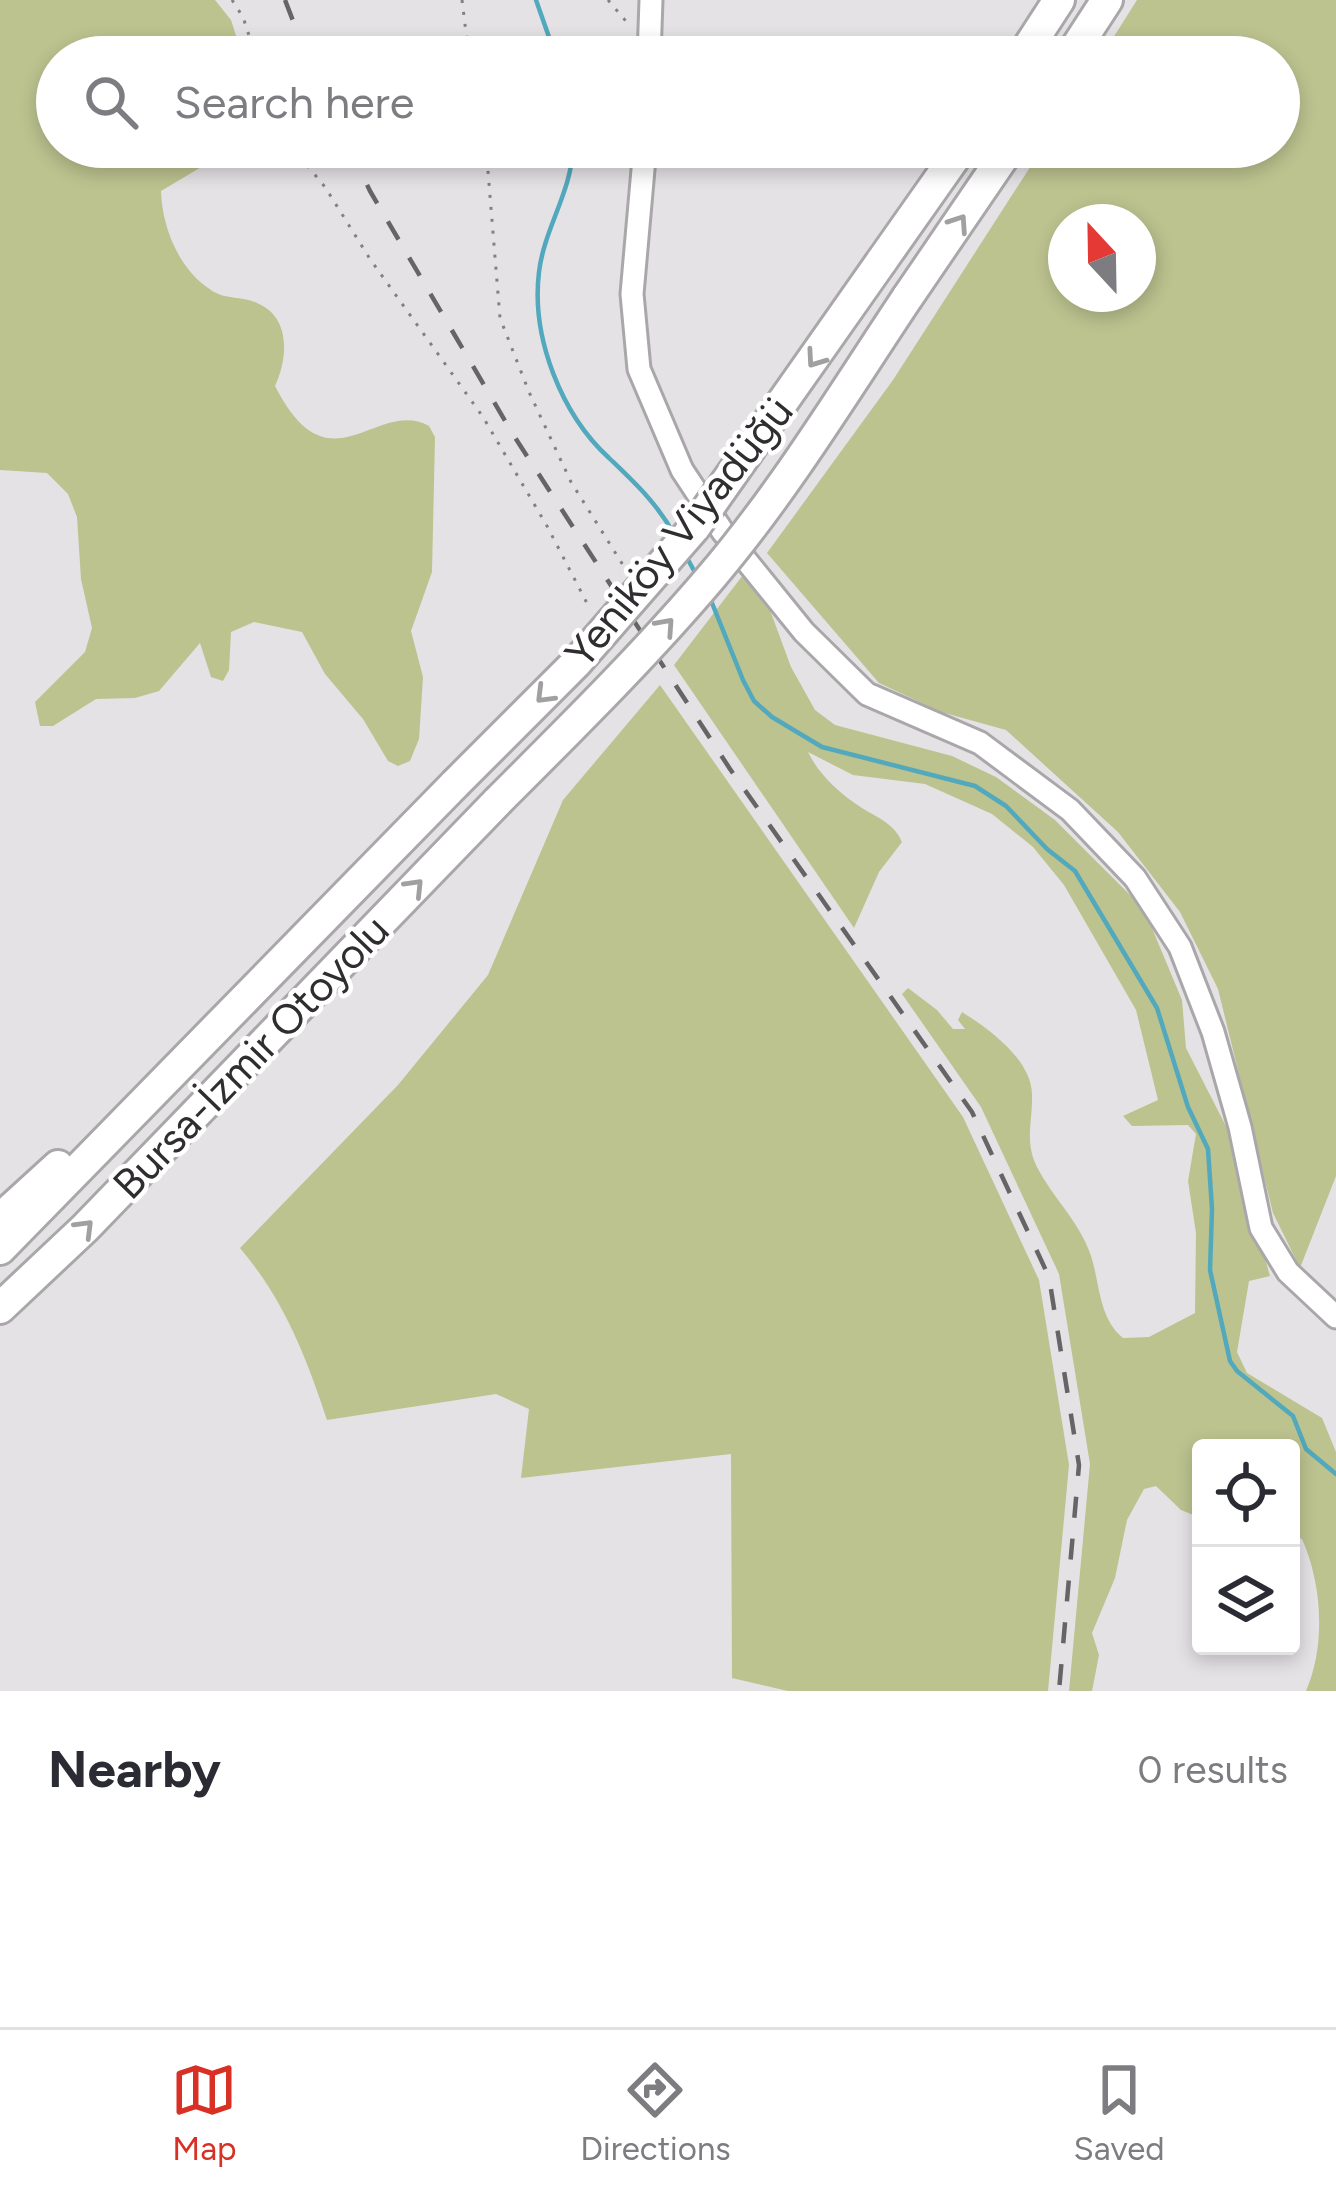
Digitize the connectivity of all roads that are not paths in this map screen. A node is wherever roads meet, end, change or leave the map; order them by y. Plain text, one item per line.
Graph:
1 (651, 0) edge
2 (1059, 0) edge
3 (1107, 0) edge
4 (650, 36) edge
5 (1036, 36) edge
6 (1084, 36) edge
7 (643, 168) edge
8 (947, 168) edge
9 (996, 168) edge
10 (455, 784) joint
11 (498, 801) joint
12 (309, 934) junction
13 (0, 1220) edge
14 (0, 1249) edge
15 (0, 1309) edge
16 (1336, 1318) edge

1 - 4 street
2 - 5 highway
3 - 6 highway
7 - 16 street
8 -> 10 highway, Yeniköy Viyadüğü, bridge
11 -> 9 highway, Yeniköy Viyadüğü, bridge
10 - 12 highway, Bursa-İzmir Otoyolu
15 -> 11 highway, Bursa-İzmir Otoyolu
12 - 13 highway
12 - 14 highway, Bursa-İzmir Otoyolu

